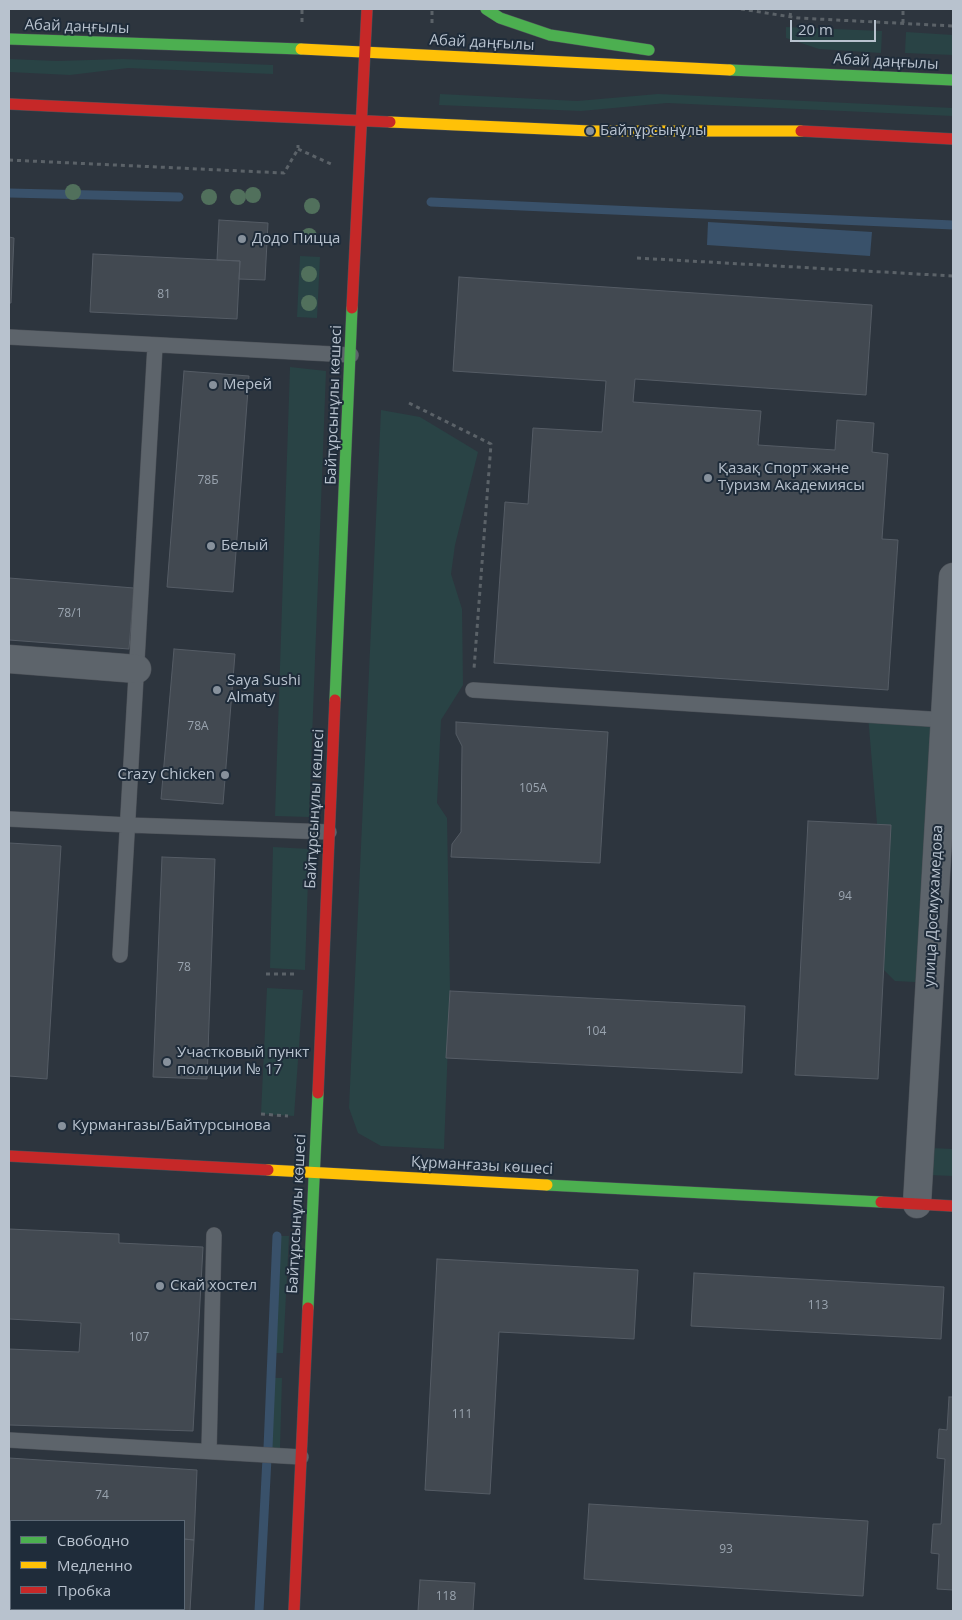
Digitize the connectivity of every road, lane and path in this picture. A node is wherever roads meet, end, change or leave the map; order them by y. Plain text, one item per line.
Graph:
1 (367, 9) edge
2 (432, 9) edge
3 (486, 9) edge
4 (741, 9) edge
5 (791, 9) edge
6 (903, 9) edge
7 (790, 17) junction
8 (432, 22) dead end
9 (903, 23) junction
10 (953, 26) edge
11 (9, 39) edge
12 (656, 51) dead end
13 (365, 52) junction
14 (694, 57) dead end
15 (799, 73) junction
16 (953, 80) edge
17 (9, 104) edge
18 (362, 120) junction
19 (953, 139) edge
20 (9, 160) edge
21 (284, 173) dead end
22 (638, 258) dead end
23 (953, 276) edge
24 (9, 337) edge
25 (154, 346) junction
26 (351, 355) junction
27 (409, 403) dead end
28 (953, 577) edge
29 (9, 659) edge
30 (137, 668) junction
31 (473, 690) joint
32 (946, 720) junction
33 (9, 819) edge
34 (128, 825) junction
35 (329, 832) junction
36 (120, 955) dead end
37 (266, 974) dead end
38 (299, 974) dead end
39 (261, 1114) dead end
40 (294, 1116) dead end
41 (9, 1156) edge
42 (314, 1172) junction
43 (917, 1204) junction
44 (953, 1206) edge
45 (214, 1235) dead end
46 (9, 1440) edge
47 (209, 1451) junction
48 (301, 1457) junction
49 (294, 1611) edge

1 - 13 main road, Байтұрсынұлы көшесі
2 - 8 path
3 - 12 main road
4 - 7 path
5 - 7 path
6 - 9 path
7 - 9 path
9 - 10 path
11 - 13 main road, Абай даңғылы
13 - 15 main road, Абай даңғылы
13 - 18 main road, Байтұрсынұлы көшесі
14 - 15 main road
15 - 16 main road, Абай даңғылы
17 - 18 main road
18 - 19 main road
18 - 26 main road, Байтұрсынұлы көшесі
20 - 21 path
22 - 23 path
24 - 25 lane
25 - 26 lane
25 - 30 lane
26 - 35 main road, Байтұрсынұлы көшесі
27 - 31 path
28 - 32 street, улица Досмухамедова
29 - 30 street
30 - 34 lane
31 - 32 lane
32 - 43 street, улица Досмухамедова
33 - 34 lane
34 - 35 lane
34 - 36 lane
35 - 42 main road, Байтұрсынұлы көшесі
37 - 38 path
39 - 40 path
41 - 42 main road, Құрманғазы көшесі
42 - 43 main road, Құрманғазы көшесі
42 - 48 main road, Байтұрсынұлы көшесі
43 - 44 main road, Құрманғазы көшесі
45 - 47 lane
46 - 47 lane
47 - 48 lane
48 - 49 main road, Байтұрсынұлы көшесі

